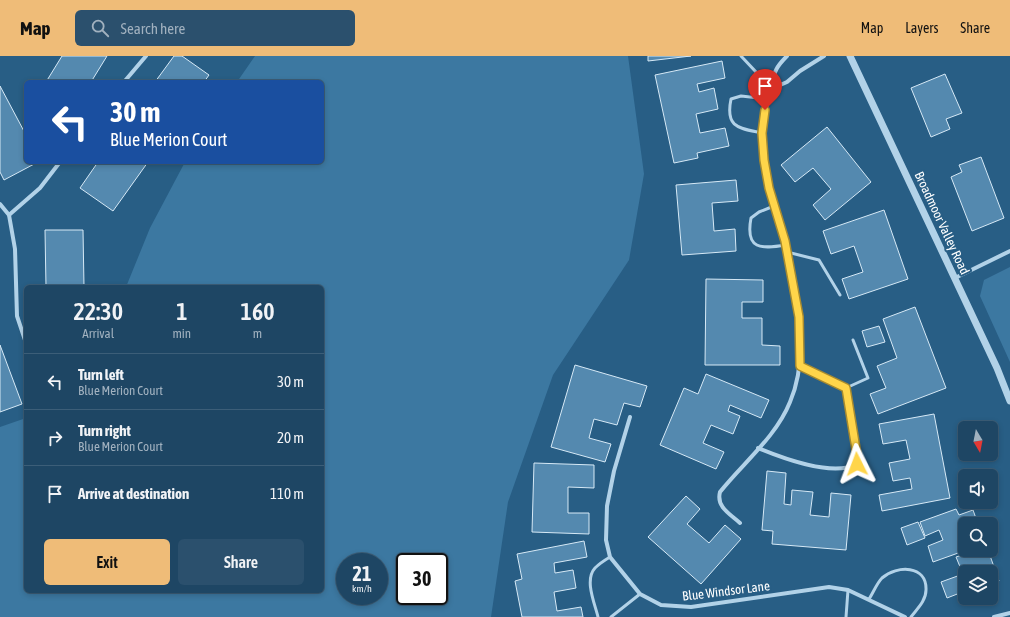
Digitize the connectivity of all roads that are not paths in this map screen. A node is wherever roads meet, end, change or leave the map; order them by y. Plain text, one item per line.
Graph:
1 (146, 56) edge
2 (741, 56) edge
3 (786, 56) edge
4 (824, 56) edge
5 (850, 56) edge
6 (126, 80) edge
7 (771, 88) junction
8 (769, 99) junction
9 (762, 133) junction
10 (58, 164) edge
11 (0, 204) edge
12 (774, 206) junction
13 (10, 215) junction
14 (786, 245) junction
15 (787, 252) junction
16 (1010, 252) edge
17 (955, 278) junction
18 (840, 295) dead end
19 (24, 338) edge
20 (853, 340) dead end
21 (800, 366) junction
22 (846, 388) junction
23 (1010, 401) edge
24 (630, 417) dead end
25 (758, 448) junction
26 (740, 523) dead end
27 (610, 557) junction
28 (848, 590) junction
29 (640, 594) junction
30 (869, 599) junction
31 (1010, 613) edge
32 (598, 617) edge
33 (611, 617) edge
34 (846, 617) edge
35 (905, 617) edge
36 (911, 617) edge
37 (994, 617) edge

1 - 6 street
2 - 7 lane
3 - 7 street
4 - 7 street
5 - 17 street, Broadmoor Valley Road
7 - 8 street
8 - 9 street
8 - 9 lane
9 - 12 street
10 - 13 street
11 - 13 street
12 - 14 street
12 - 14 lane
13 - 19 street
14 - 15 street
15 - 18 lane
15 - 21 street
16 - 17 street
17 - 23 street, Broadmoor Valley Road
20 - 22 lane
21 - 22 street
21 - 25 street
22 - 25 street
24 - 27 street, Blue Windsor Lane
25 - 26 street
27 - 29 street, Blue Windsor Lane
27 - 32 lane
28 - 29 street, Blue Windsor Lane
28 - 30 street, Blue Windsor Lane
28 - 34 lane
29 - 33 lane
30 - 35 street, Blue Windsor Lane
30 - 36 lane
31 - 37 street

